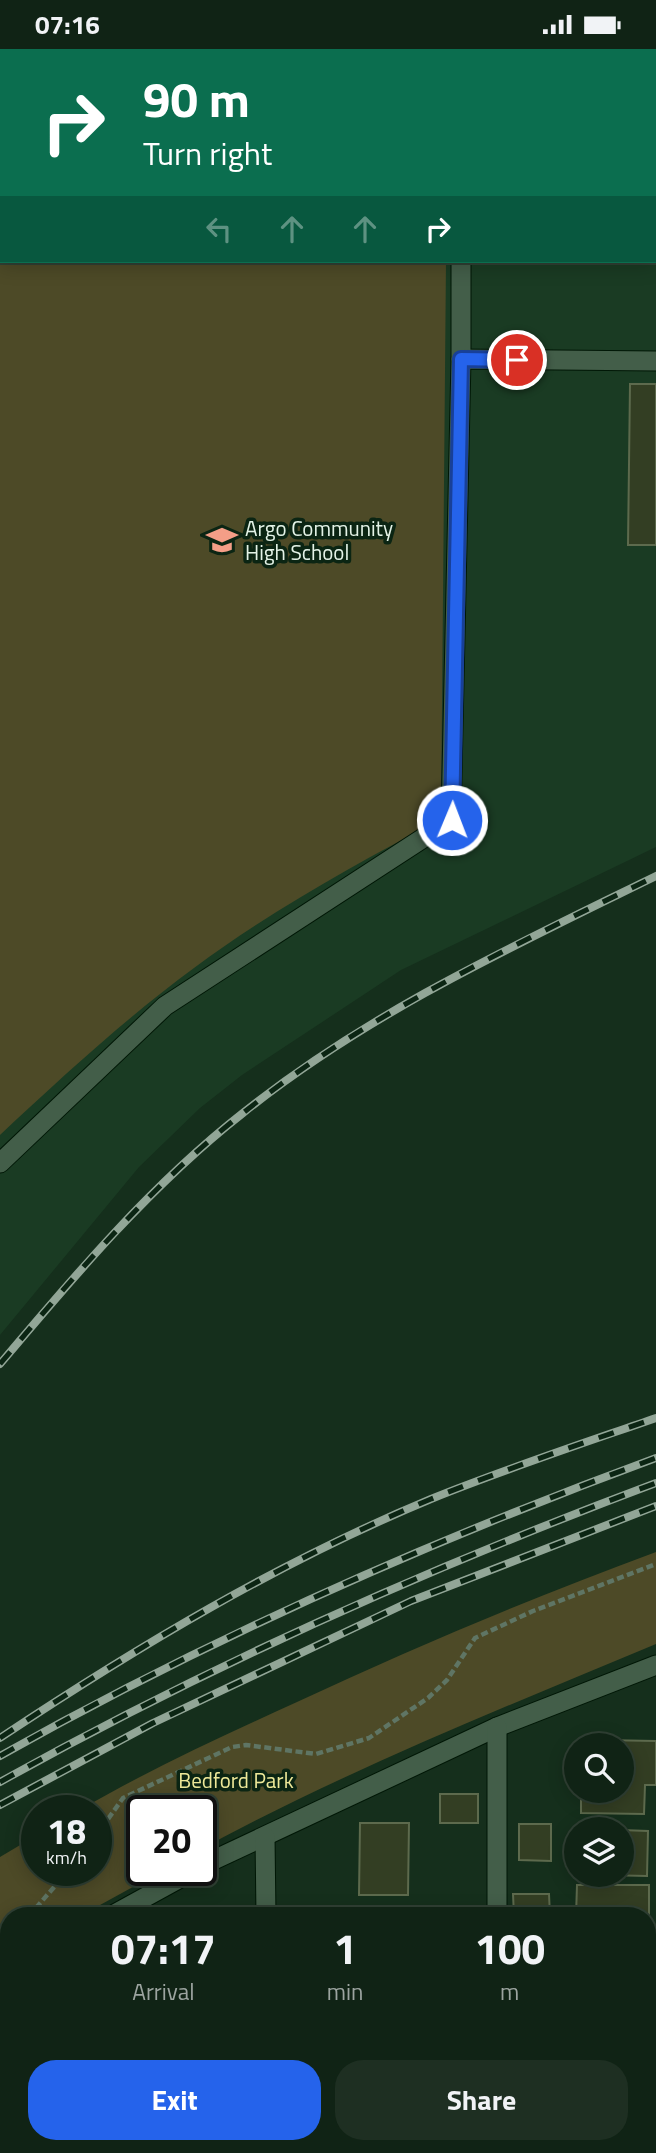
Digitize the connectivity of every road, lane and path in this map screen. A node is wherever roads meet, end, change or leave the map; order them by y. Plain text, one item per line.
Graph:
1 (461, 263) edge
2 (461, 359) junction
3 (656, 361) edge
4 (0, 1163) edge
5 (656, 1565) edge
6 (656, 1665) edge
7 (497, 1727) junction
8 (112, 1814) edge
9 (265, 1837) junction
10 (217, 1860) edge
11 (55, 1886) edge
12 (166, 1886) edge
13 (37, 1907) edge
14 (128, 1907) edge
15 (266, 1907) edge
16 (497, 1907) edge

1 - 2 street
2 - 3 street
2 - 4 street
5 - 8 path
6 - 7 street
7 - 9 street
7 - 16 street
9 - 10 street
9 - 15 street
11 - 13 path
12 - 14 street

